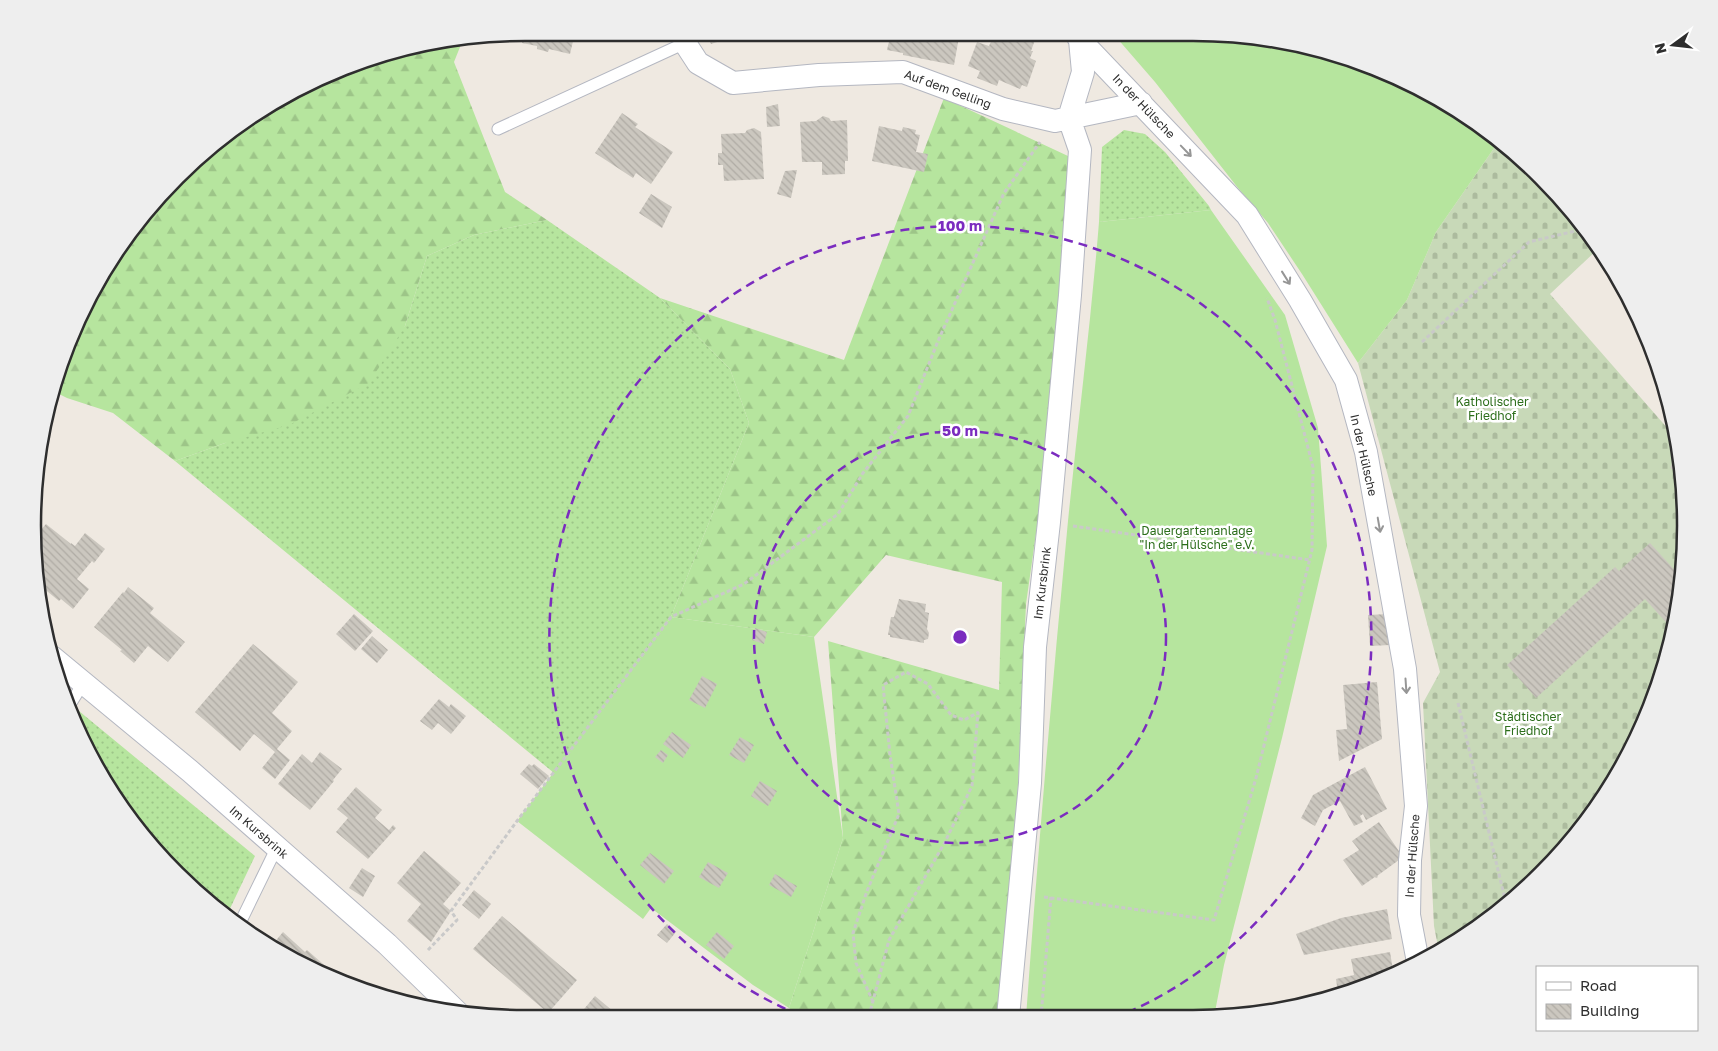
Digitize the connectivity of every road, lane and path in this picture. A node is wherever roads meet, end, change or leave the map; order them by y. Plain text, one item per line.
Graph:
1 (682, 41) edge
2 (685, 41) edge
3 (1079, 41) edge
4 (1082, 41) edge
5 (1140, 103) junction
6 (1062, 120) junction
7 (498, 130) dead end
8 (1577, 231) edge
9 (1266, 296) dead end
10 (1422, 342) dead end
11 (1049, 522) junction
12 (1310, 560) junction
13 (62, 666) edge
14 (84, 682) junction
15 (74, 699) edge
16 (1458, 703) dead end
17 (277, 847) junction
18 (1020, 894) junction
19 (1504, 894) edge
20 (1051, 897) junction
21 (242, 918) edge
22 (1417, 955) edge
23 (411, 967) junction
24 (873, 1002) junction
25 (448, 1003) edge
26 (871, 1010) edge
27 (1009, 1010) edge
28 (1043, 1010) edge

1 - 7 lane
2 - 6 street, Auf dem Gelling
3 - 6 street, In der Hülsche
4 - 5 street, In der Hülsche
5 - 6 street, Auf dem Gelling
5 -> 22 street, In der Hülsche
6 - 11 street, Im Kursbrink
6 - 23 path
8 - 10 path
9 - 12 path
11 - 12 path
11 - 18 street, Im Kursbrink
12 - 20 path
13 - 14 street, Im Kursbrink
14 - 15 lane
14 - 17 street, Im Kursbrink
16 - 19 path
17 - 21 lane
17 - 23 street, Im Kursbrink
18 - 20 path
18 - 27 street, Im Kursbrink
20 - 28 path
23 - 25 street, Im Kursbrink
24 - 24 path
24 - 26 path

